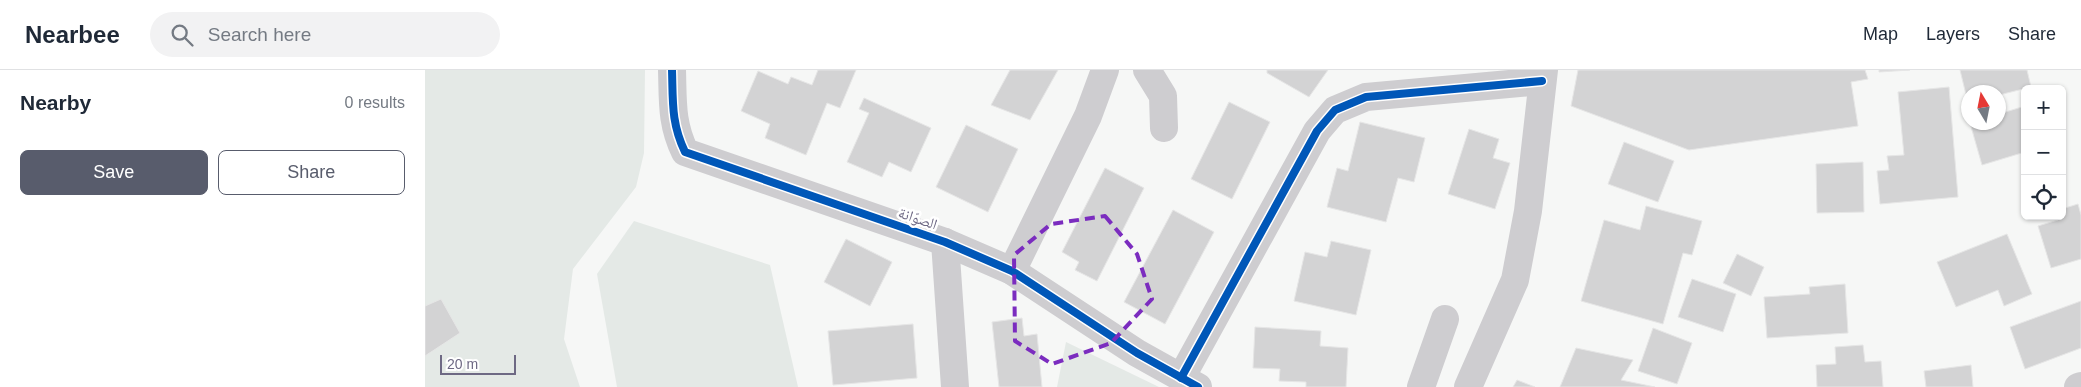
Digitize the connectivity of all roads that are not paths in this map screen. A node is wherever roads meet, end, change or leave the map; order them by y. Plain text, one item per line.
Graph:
1 (672, 70) edge
2 (1105, 70) edge
3 (1147, 70) edge
4 (1543, 76) edge
5 (1476, 79) edge
6 (1164, 128) dead end
7 (945, 242) junction
8 (1012, 271) junction
9 (1445, 319) dead end
10 (1189, 382) edge
11 (955, 387) edge
12 (1421, 387) edge
13 (1468, 387) edge

1 - 7 street, الصوّانة
2 - 8 street
3 - 6 street
4 - 5 street
4 - 13 street
5 - 10 street
7 - 8 street, الصوّانة
7 - 11 street, الصوّانة
8 - 10 street, الصوّانة
9 - 12 street

